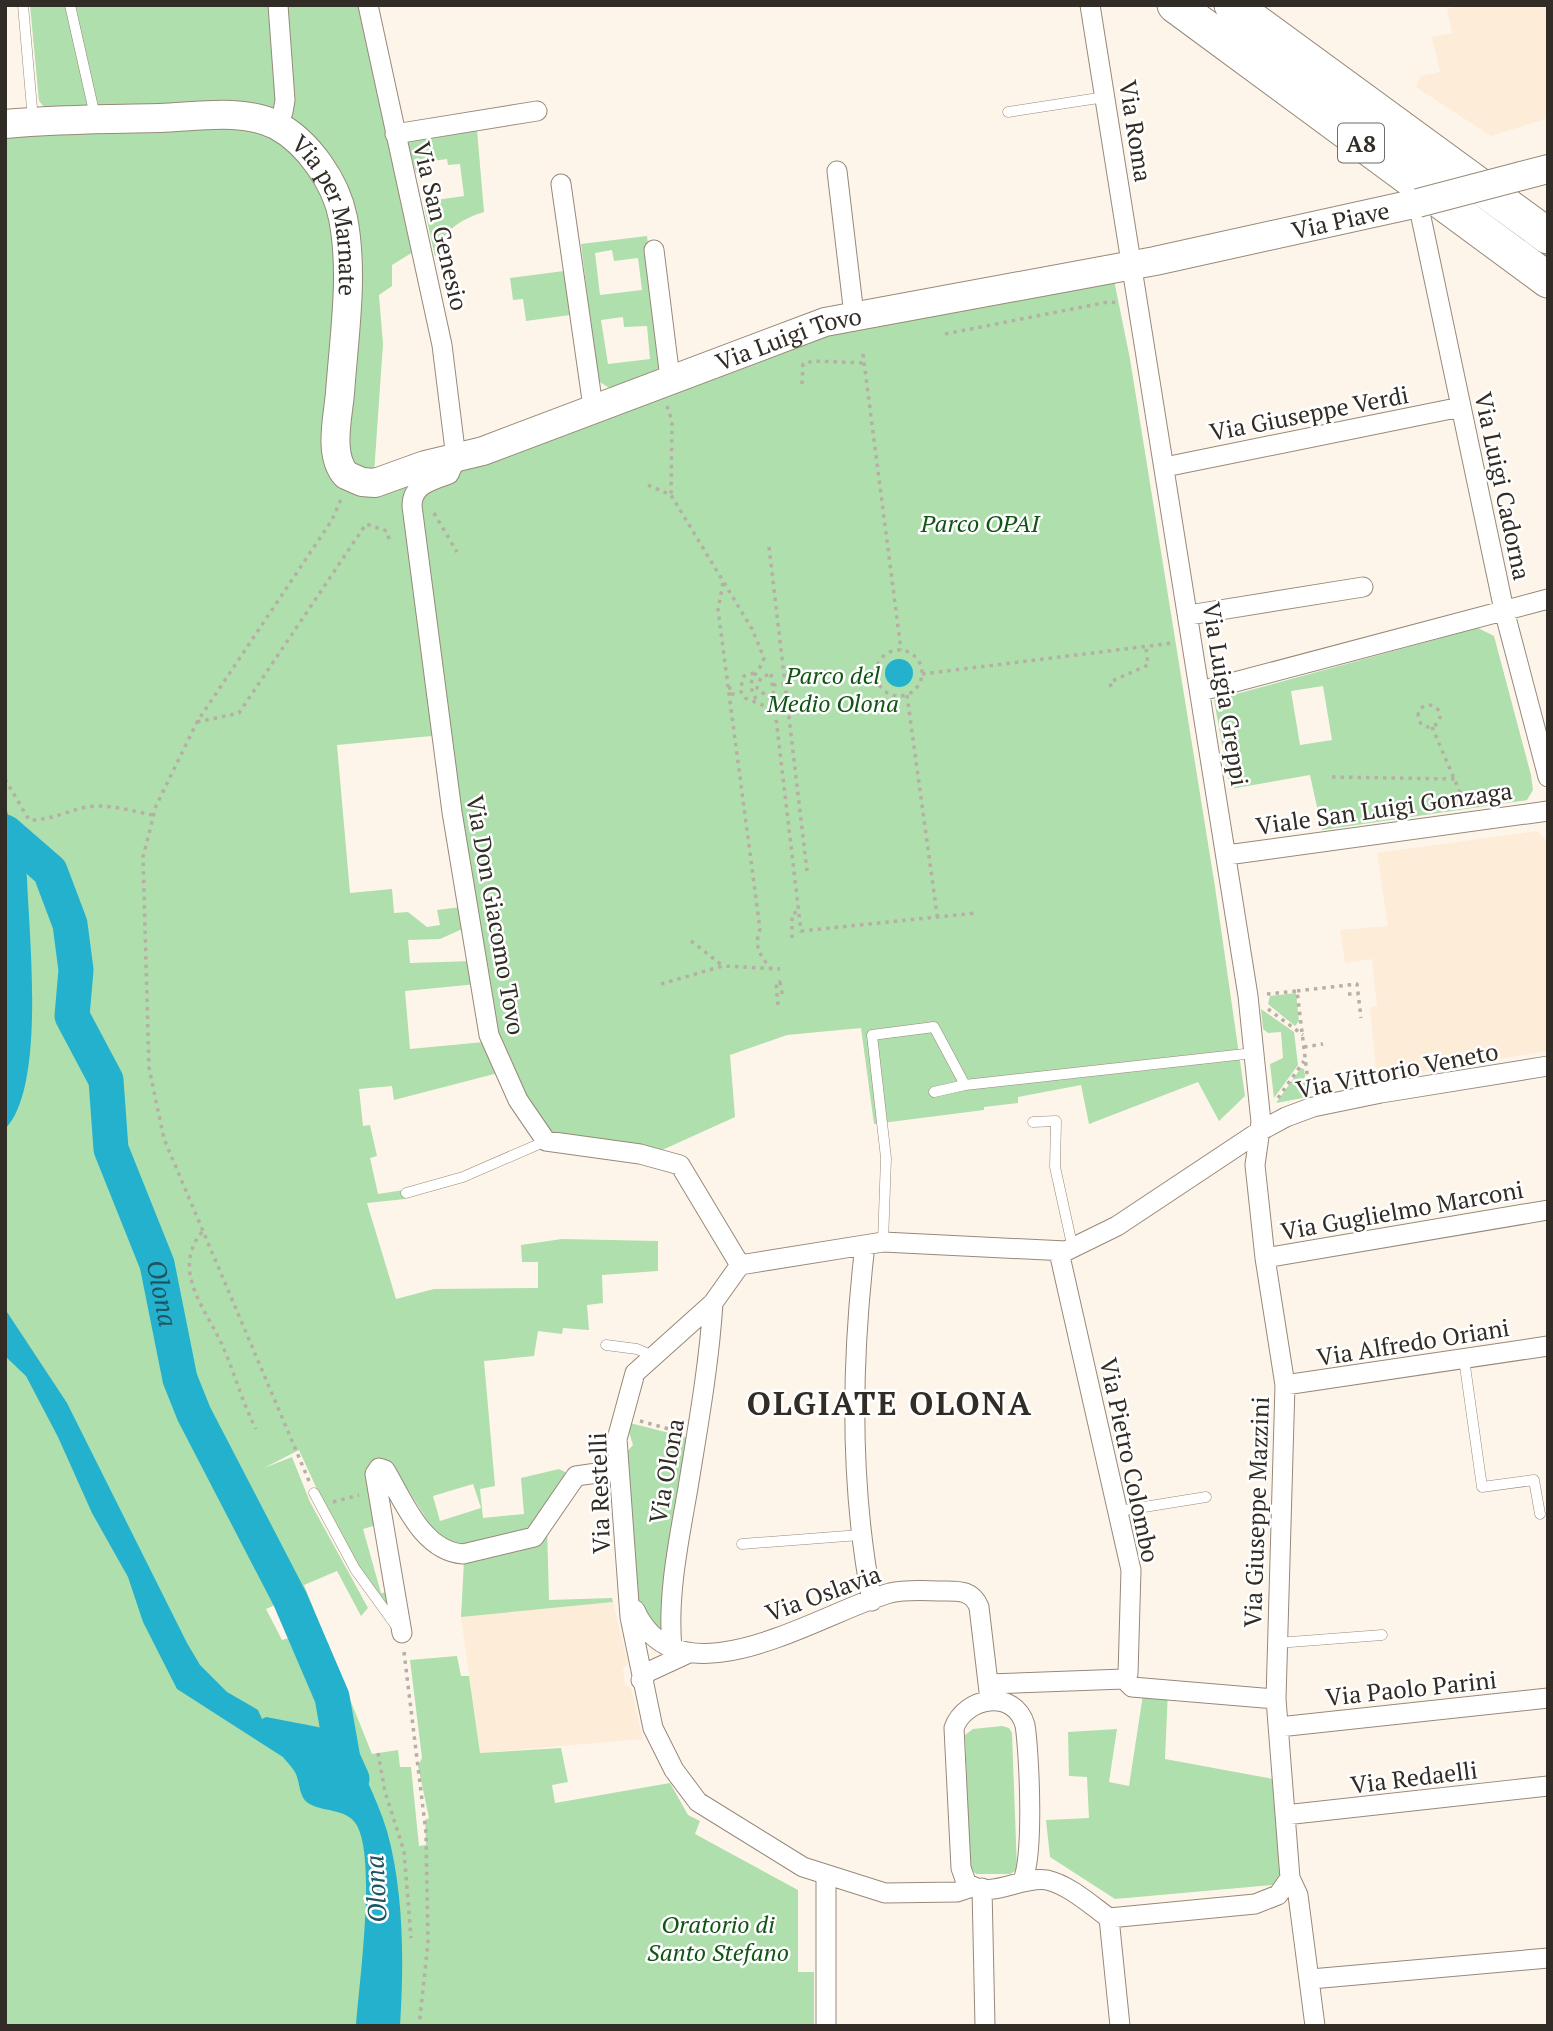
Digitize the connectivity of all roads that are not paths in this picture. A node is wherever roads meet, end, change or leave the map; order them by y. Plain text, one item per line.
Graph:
1 (23, 5) edge
2 (70, 5) edge
3 (278, 5) edge
4 (368, 5) edge
5 (1090, 5) edge
6 (1175, 5) edge
7 (1232, 5) edge
8 (1105, 97) junction
9 (537, 111) dead end
10 (1008, 112) dead end
11 (96, 119) junction
12 (19, 123) edge
13 (275, 125) junction
14 (395, 134) junction
15 (837, 171) dead end
16 (1534, 172) edge
17 (561, 184) dead end
18 (1411, 212) junction
19 (1548, 236) edge
20 (654, 250) dead end
21 (1133, 265) junction
22 (1548, 280) edge
23 (854, 315) junction
24 (670, 378) junction
25 (593, 407) junction
26 (1461, 407) junction
27 (456, 458) junction
28 (1165, 467) junction
29 (1363, 587) dead end
30 (1548, 599) edge
31 (1504, 610) junction
32 (1189, 615) junction
33 (1201, 691) junction
34 (1548, 777) edge
35 (1548, 811) edge
36 (1227, 855) junction
37 (1254, 1053) junction
38 (1548, 1066) edge
39 (965, 1085) junction
40 (934, 1093) dead end
41 (1033, 1122) dead end
42 (1260, 1131) junction
43 (546, 1141) junction
44 (406, 1193) dead end
45 (1548, 1210) edge
46 (874, 1243) junction
47 (1066, 1251) junction
48 (1265, 1258) junction
49 (740, 1265) junction
50 (713, 1303) junction
51 (606, 1345) dead end
52 (1548, 1346) edge
53 (653, 1356) junction
54 (1464, 1359) junction
55 (1285, 1385) junction
56 (618, 1470) junction
57 (314, 1493) road end
58 (1206, 1497) dead end
59 (1119, 1511) junction
60 (1540, 1514) dead end
61 (860, 1535) junction
62 (742, 1544) dead end
63 (627, 1585) junction
64 (872, 1601) junction
65 (402, 1633) joint
66 (1382, 1635) dead end
67 (1277, 1643) junction
68 (680, 1650) junction
69 (1124, 1679) junction
70 (641, 1680) junction
71 (989, 1692) junction
72 (1548, 1698) edge
73 (1276, 1699) junction
74 (1279, 1727) junction
75 (1548, 1786) edge
76 (1285, 1815) junction
77 (1029, 1851) junction
78 (825, 1875) junction
79 (1046, 1880) junction
80 (1021, 1882) junction
81 (1294, 1886) junction
82 (977, 1888) junction
83 (1109, 1918) junction
84 (1548, 1958) edge
85 (1311, 1979) junction
86 (826, 2026) edge
87 (985, 2026) edge
88 (1120, 2026) edge
89 (1315, 2026) edge

1 - 12 lane
2 - 11 lane
3 - 13 street
4 - 14 street, Via San Genesio
5 - 8 street, Via Roma
6 - 22 highway, A8
7 - 19 highway, A8
8 - 10 lane
8 - 21 street, Via Roma
9 - 14 street
11 - 12 street, Via per Marnate
11 - 13 street, Via per Marnate
13 - 27 street, Via per Marnate
14 - 27 street, Via San Genesio
15 - 23 street
16 - 18 street, Via Piave, bridge
17 - 25 street
18 - 21 street, Via Piave
18 - 26 street, Via Luigi Cadorna
20 - 24 street
21 - 23 street, Via Luigi Tovo
21 - 28 street, Via Luigia Greppi
23 - 24 street, Via Luigi Tovo
24 - 25 street, Via Luigi Tovo
25 - 27 street, Via Luigi Tovo
26 - 28 street, Via Giuseppe Verdi
26 - 31 street, Via Luigi Cadorna
27 - 43 street, Via Don Giacomo Tovo
28 - 32 street, Via Luigia Greppi
29 - 32 street
30 - 31 street
31 - 33 street
31 - 34 street, Via Luigi Cadorna
32 - 33 street, Via Luigia Greppi
33 - 36 street, Via Luigia Greppi
35 - 36 street, Viale San Luigi Gonzaga
36 - 37 street, Via Luigia Greppi
37 - 39 lane
37 - 42 street, Via Luigia Greppi
38 - 42 street, Via Vittorio Veneto
39 - 40 lane
39 - 46 lane
41 - 47 lane
42 - 47 street, Via Vittorio Veneto
42 - 48 street, Via Giuseppe Mazzini
43 - 44 lane
43 - 49 street
45 - 48 street, Via Guglielmo Marconi
46 - 47 street
46 - 49 street
46 - 61 street
47 - 59 street, Via Pietro Colombo
48 - 55 street, Via Giuseppe Mazzini
49 - 50 street, Via Restelli
50 - 53 street, Via Restelli
50 - 68 street, Via Olona
51 - 53 lane
52 - 54 street, Via Alfredo Oriani
53 - 56 street, Via Restelli
54 - 55 street, Via Alfredo Oriani
54 - 60 lane
55 - 67 street, Via Giuseppe Mazzini
56 - 63 street, Via Restelli
56 - 65 street
57 - 65 lane
58 - 59 lane
59 - 69 street, Via Pietro Colombo
61 - 62 lane
61 - 64 street
63 - 68 street
63 - 70 street, Via Restelli
64 - 68 street, Via Oslavia
64 - 71 street, Via Oslavia
66 - 67 lane
67 - 73 street, Via Giuseppe Mazzini
68 - 70 street, Via Oslavia
69 - 71 street
69 - 73 street
70 - 78 street, Via Restelli
71 - 77 street
71 - 82 street
72 - 74 street, Via Paolo Parini
73 - 74 street, Via Giuseppe Mazzini
74 - 76 street, Via Giuseppe Mazzini
75 - 76 street, Via Redaelli
76 - 81 street, Via Giuseppe Mazzini
77 - 79 street
77 - 80 street
78 - 82 street, Via Restelli
78 - 86 street
79 - 80 street, Via Restelli
79 - 83 street
80 - 82 street, Via Restelli
81 - 83 street
81 - 85 street, Via Giuseppe Mazzini
82 - 87 street
83 - 88 street
84 - 85 street
85 - 89 street, Via Giuseppe Mazzini

